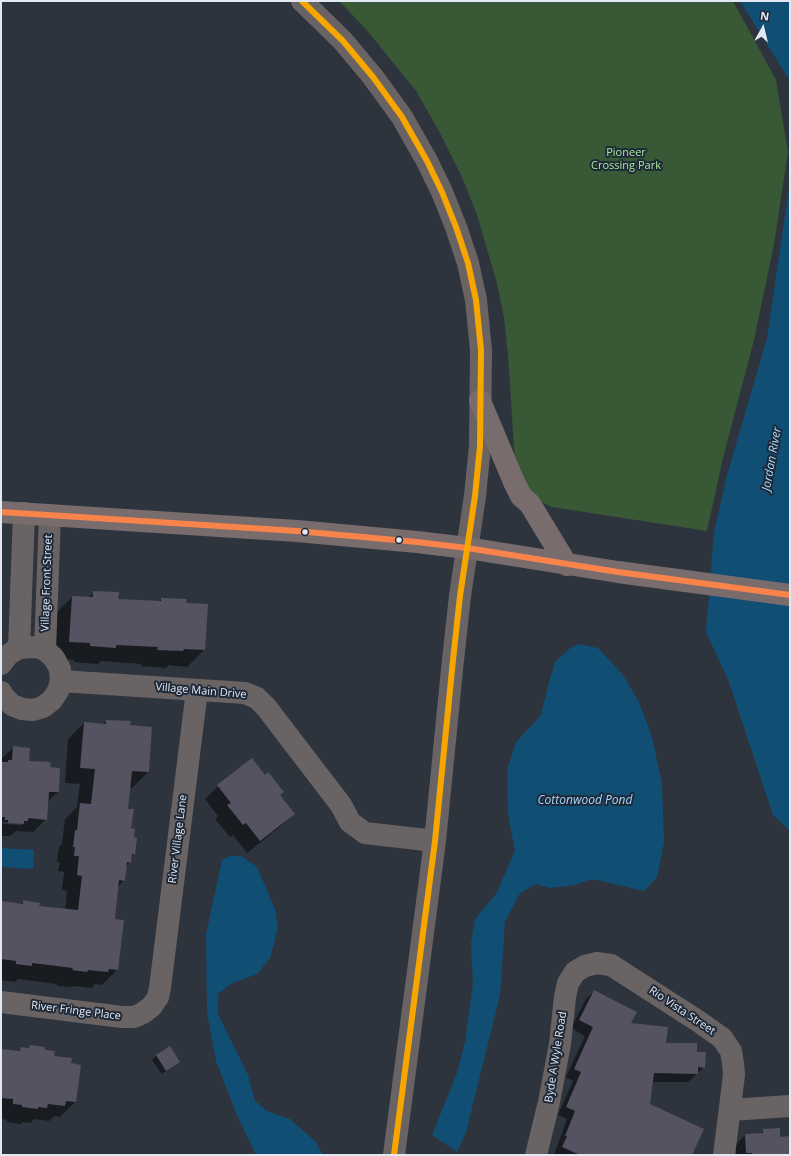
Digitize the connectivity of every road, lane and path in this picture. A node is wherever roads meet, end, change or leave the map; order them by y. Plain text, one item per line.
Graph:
1 (302, 1) edge
2 (480, 401) junction
3 (1, 512) edge
4 (24, 513) junction
5 (50, 515) junction
6 (467, 548) junction
7 (567, 565) junction
8 (790, 595) edge
9 (19, 648) junction
10 (45, 650) junction
11 (1, 664) edge
12 (61, 681) junction
13 (197, 690) junction
14 (1, 692) edge
15 (435, 841) junction
16 (585, 966) joint
17 (160, 988) joint
18 (1, 1002) edge
19 (790, 1106) edge
20 (730, 1110) junction
21 (394, 1155) edge
22 (536, 1155) edge
23 (724, 1155) edge

1 - 2 street
2 - 6 street
2 - 7 main road
3 - 4 main road
4 - 5 main road
4 - 9 street
5 - 6 main road
5 - 10 street, Village Front Street
6 - 7 main road
6 - 15 street
7 - 8 main road
9 - 10 street
9 - 11 street
10 - 12 street
12 - 13 street, Village Main Drive
12 - 14 street
13 - 15 street, Village Main Drive
13 - 17 street, River Village Lane
15 - 21 street
16 - 20 street, Rio Vista Street
16 - 22 street, Byde A Wyle Road
17 - 18 street, River Fringe Place
19 - 20 street
20 - 23 street, Rio Vista Street

